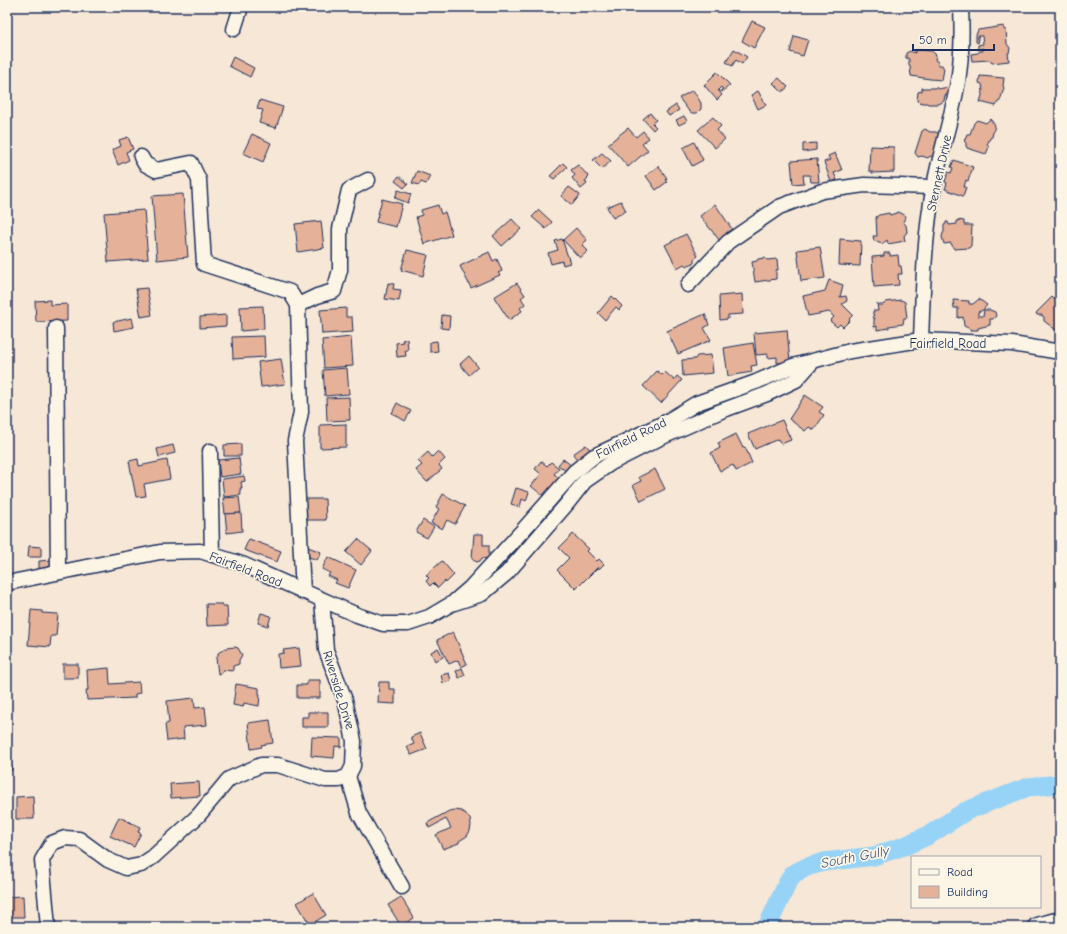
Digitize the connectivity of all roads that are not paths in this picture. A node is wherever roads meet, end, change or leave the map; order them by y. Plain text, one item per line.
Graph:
1 (241, 7) edge
2 (961, 7) edge
3 (234, 28) dead end
4 (141, 157) dead end
5 (368, 180) dead end
6 (933, 187) junction
7 (688, 285) dead end
8 (298, 305) junction
9 (56, 328) dead end
10 (921, 340) junction
11 (1060, 352) edge
12 (210, 451) dead end
13 (212, 555) junction
14 (58, 572) junction
15 (7, 582) edge
16 (303, 592) junction
17 (322, 600) junction
18 (348, 776) junction
19 (402, 887) dead end
20 (1060, 921) edge
21 (48, 927) edge
22 (1037, 927) edge

1 - 3 street
2 - 6 street, Stennett Drive
4 - 8 street
5 - 8 street
6 - 7 street
6 - 10 street, Stennett Drive
8 - 16 street
9 - 14 street
10 - 11 street, Fairfield Road
10 - 17 street, Fairfield Road
12 - 13 street
13 - 14 street, Fairfield Road
13 - 16 street, Fairfield Road
14 - 15 street, Fairfield Road
16 - 17 street, Fairfield Road
17 - 18 street, Riverside Drive
18 - 19 street
18 - 21 street
20 - 22 main road

